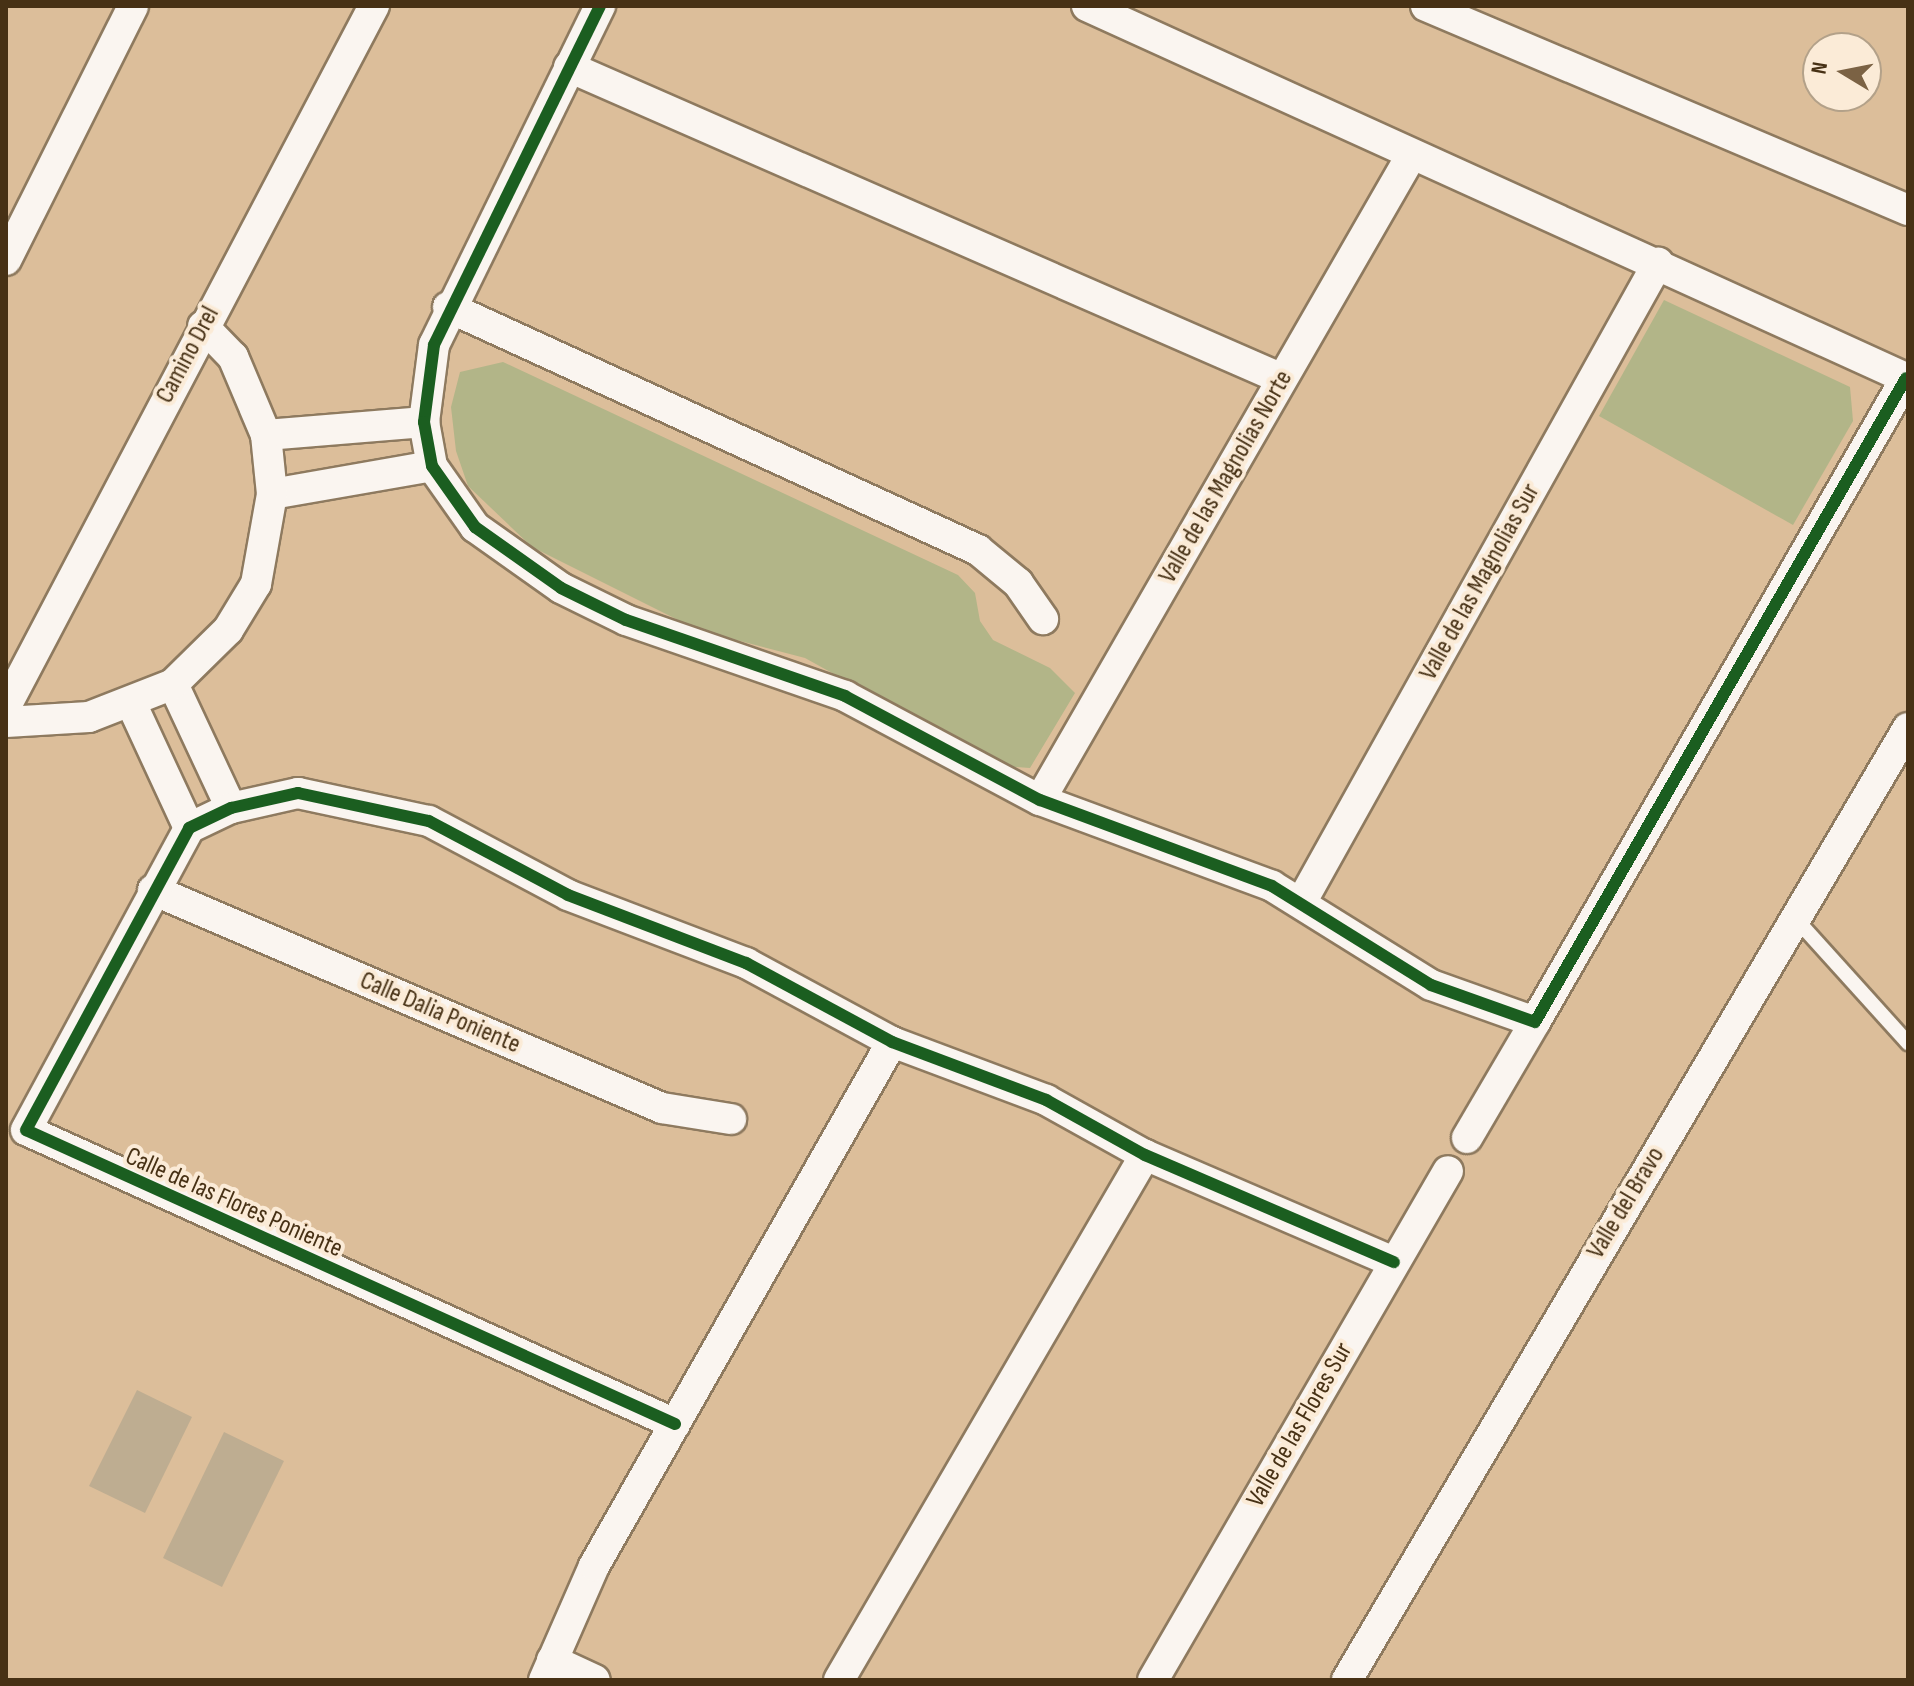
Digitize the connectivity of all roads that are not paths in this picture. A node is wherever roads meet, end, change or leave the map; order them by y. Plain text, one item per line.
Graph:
1 (133, 6) edge
2 (374, 6) edge
3 (600, 6) edge
4 (1087, 6) edge
5 (1426, 6) edge
6 (569, 67) junction
7 (1412, 154) junction
8 (1908, 210) edge
9 (6, 260) edge
10 (1658, 263) junction
11 (448, 307) junction
12 (203, 326) junction
13 (1282, 379) junction
14 (1907, 379) edge
15 (424, 422) junction
16 (266, 435) junction
17 (432, 466) junction
18 (272, 494) junction
19 (1043, 619) dead end
20 (173, 684) junction
21 (132, 705) junction
22 (6, 706) edge
23 (6, 722) edge
24 (1908, 728) edge
25 (1040, 800) junction
26 (231, 808) junction
27 (189, 828) junction
28 (153, 890) junction
29 (1302, 901) junction
30 (1795, 918) junction
31 (1535, 1022) junction
32 (892, 1042) junction
33 (1908, 1043) edge
34 (731, 1119) dead end
35 (1467, 1138) dead end
36 (1145, 1155) junction
37 (1448, 1171) dead end
38 (1394, 1262) junction
39 (675, 1424) junction
40 (548, 1670) edge
41 (595, 1680) edge
42 (839, 1680) edge
43 (1153, 1680) edge
44 (1347, 1680) edge

1 - 9 street
2 - 12 street, Camino Drel
3 - 6 street
4 - 7 street
5 - 8 street
6 - 11 street
6 - 13 street
7 - 10 street
7 - 13 street, Valle de las Magnolias Norte
10 - 14 street
10 - 29 street, Valle de las Magnolias Sur
11 - 15 street
11 - 19 street
12 - 16 street
12 - 22 street, Camino Drel
13 - 25 street, Valle de las Magnolias Norte
14 - 31 street
15 - 16 street
15 - 17 street
16 - 18 street
17 - 18 street
17 - 25 street
18 - 20 street
20 - 21 street
20 - 26 street
21 - 23 street
21 - 27 street
24 - 30 street, Valle del Bravo
25 - 29 street
26 - 27 street
26 - 32 street
27 - 28 street
28 - 34 street, Calle Dalia Poniente
28 - 39 street, Calle de las Flores Poniente
29 - 31 street
30 - 33 lane
30 - 44 street, Valle del Bravo
31 - 35 street
32 - 36 street
32 - 39 street
36 - 38 street
36 - 42 street
37 - 38 street, Valle de las Flores Sur
38 - 43 street, Valle de las Flores Sur
39 - 40 street
40 - 41 street

